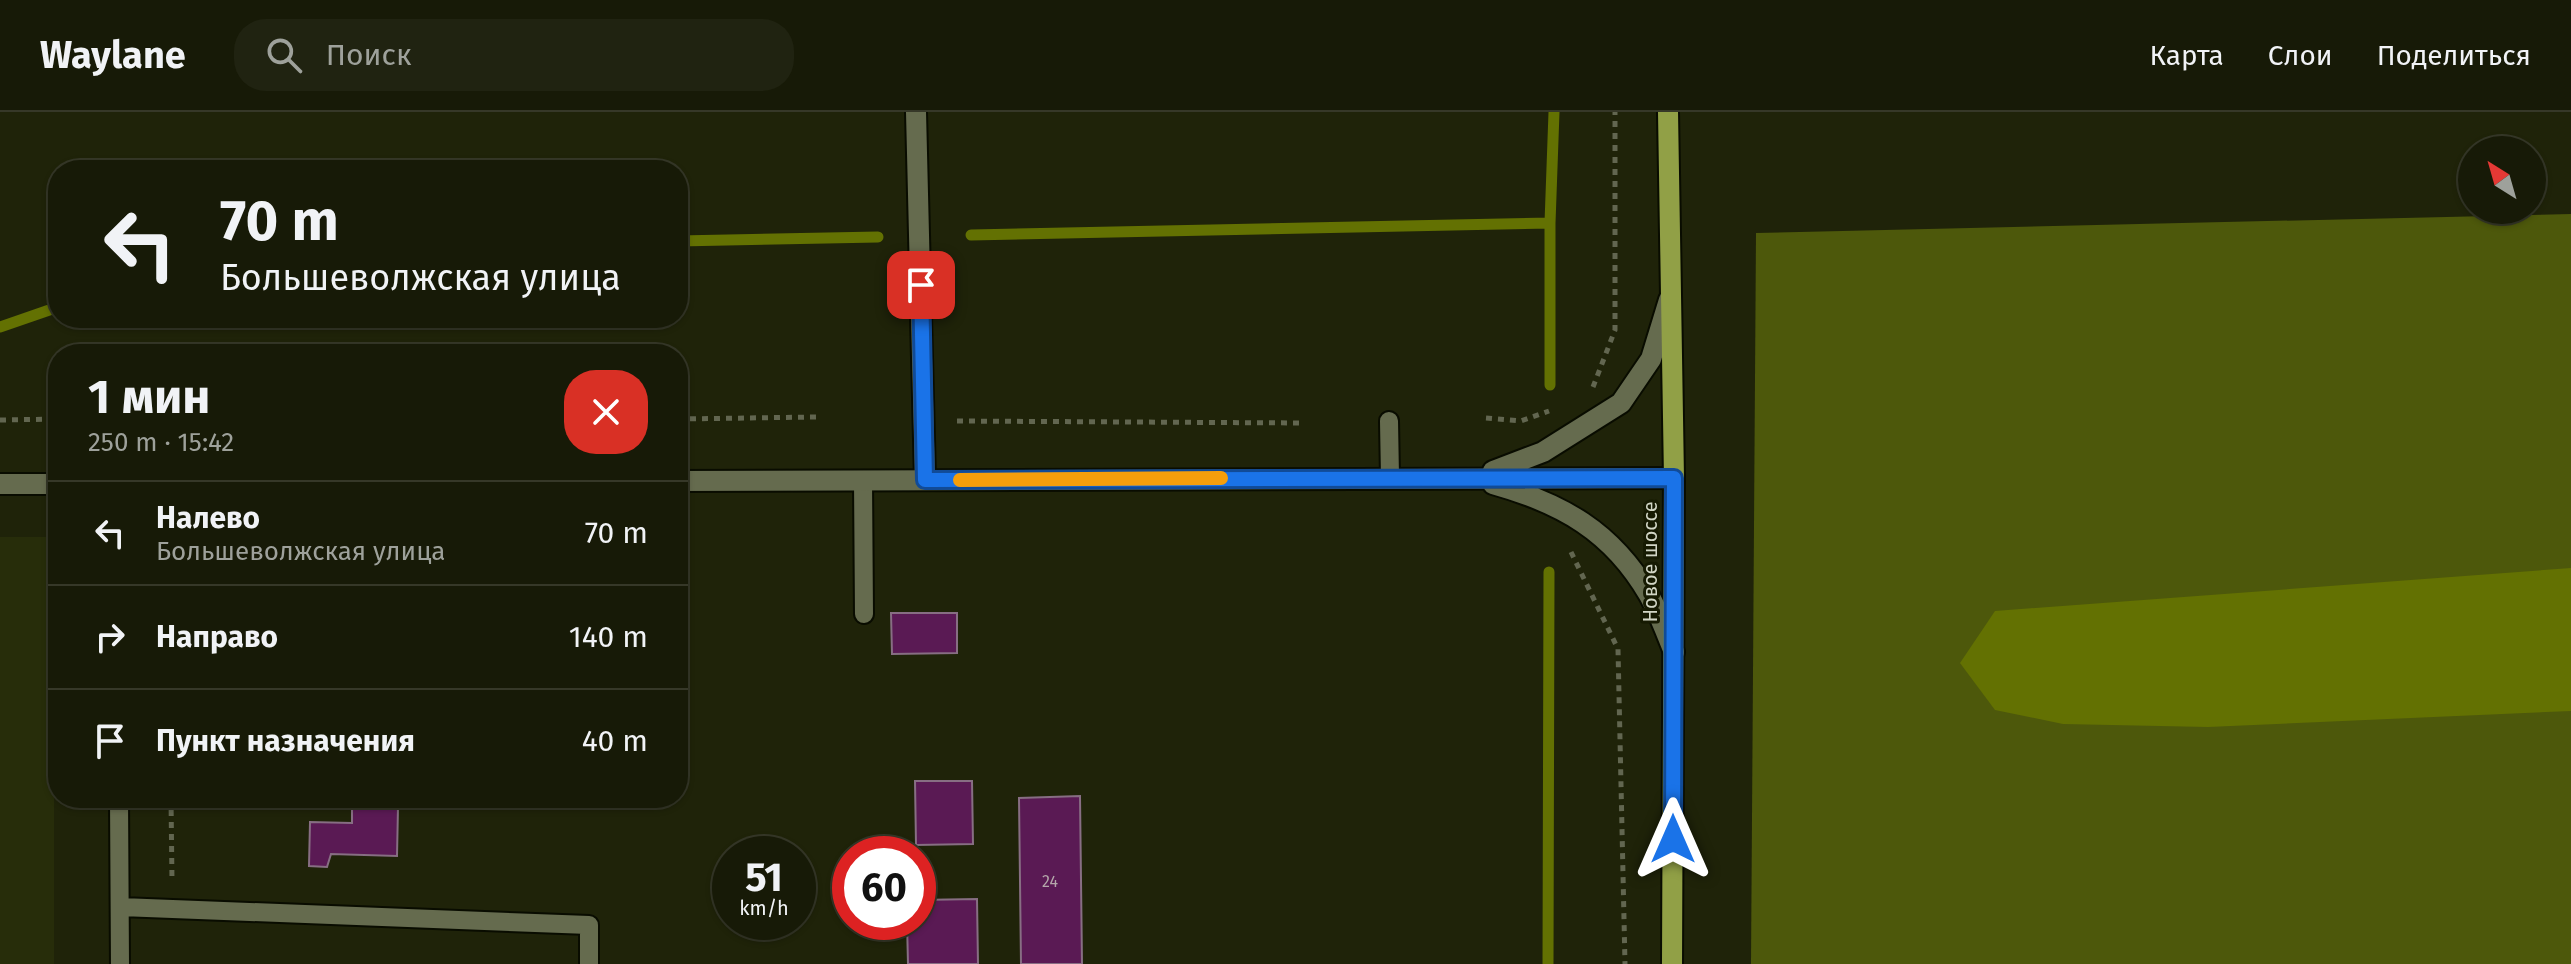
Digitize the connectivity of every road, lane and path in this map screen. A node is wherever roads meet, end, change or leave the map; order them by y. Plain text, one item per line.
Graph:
1 (916, 112) edge
2 (1615, 112) edge
3 (1668, 112) edge
4 (1672, 288) junction
5 (1589, 398) dead end
6 (1562, 407) dead end
7 (816, 417) dead end
8 (1486, 418) dead end
9 (48, 419) edge
10 (688, 419) edge
11 (0, 420) edge
12 (957, 421) dead end
13 (1389, 421) dead end
14 (1304, 423) dead end
15 (1390, 477) junction
16 (1470, 477) junction
17 (1674, 478) junction
18 (863, 480) junction
19 (925, 480) junction
20 (688, 481) edge
21 (0, 484) edge
22 (48, 484) edge
23 (1546, 501) junction
24 (864, 614) dead end
25 (1674, 652) junction
26 (119, 808) edge
27 (171, 808) edge
28 (172, 893) dead end
29 (121, 907) junction
30 (120, 964) edge
31 (589, 964) edge
32 (1625, 964) edge
33 (1672, 964) edge

1 - 19 main road
2 - 5 path
3 - 4 main road, Новое шоссе
4 - 16 main road
4 - 17 main road, Новое шоссе
6 - 8 path
7 - 10 path
9 - 11 path
12 - 14 path
13 - 15 lane
15 - 16 main road
15 - 19 main road
16 - 17 main road
16 - 23 main road
17 - 25 main road, Новое шоссе
18 - 19 main road
18 - 20 main road
18 - 24 lane
21 - 22 main road
23 - 25 main road
23 - 32 path
25 - 33 main road, Новое шоссе
26 - 29 lane
27 - 28 path
29 - 30 lane
29 - 31 lane

